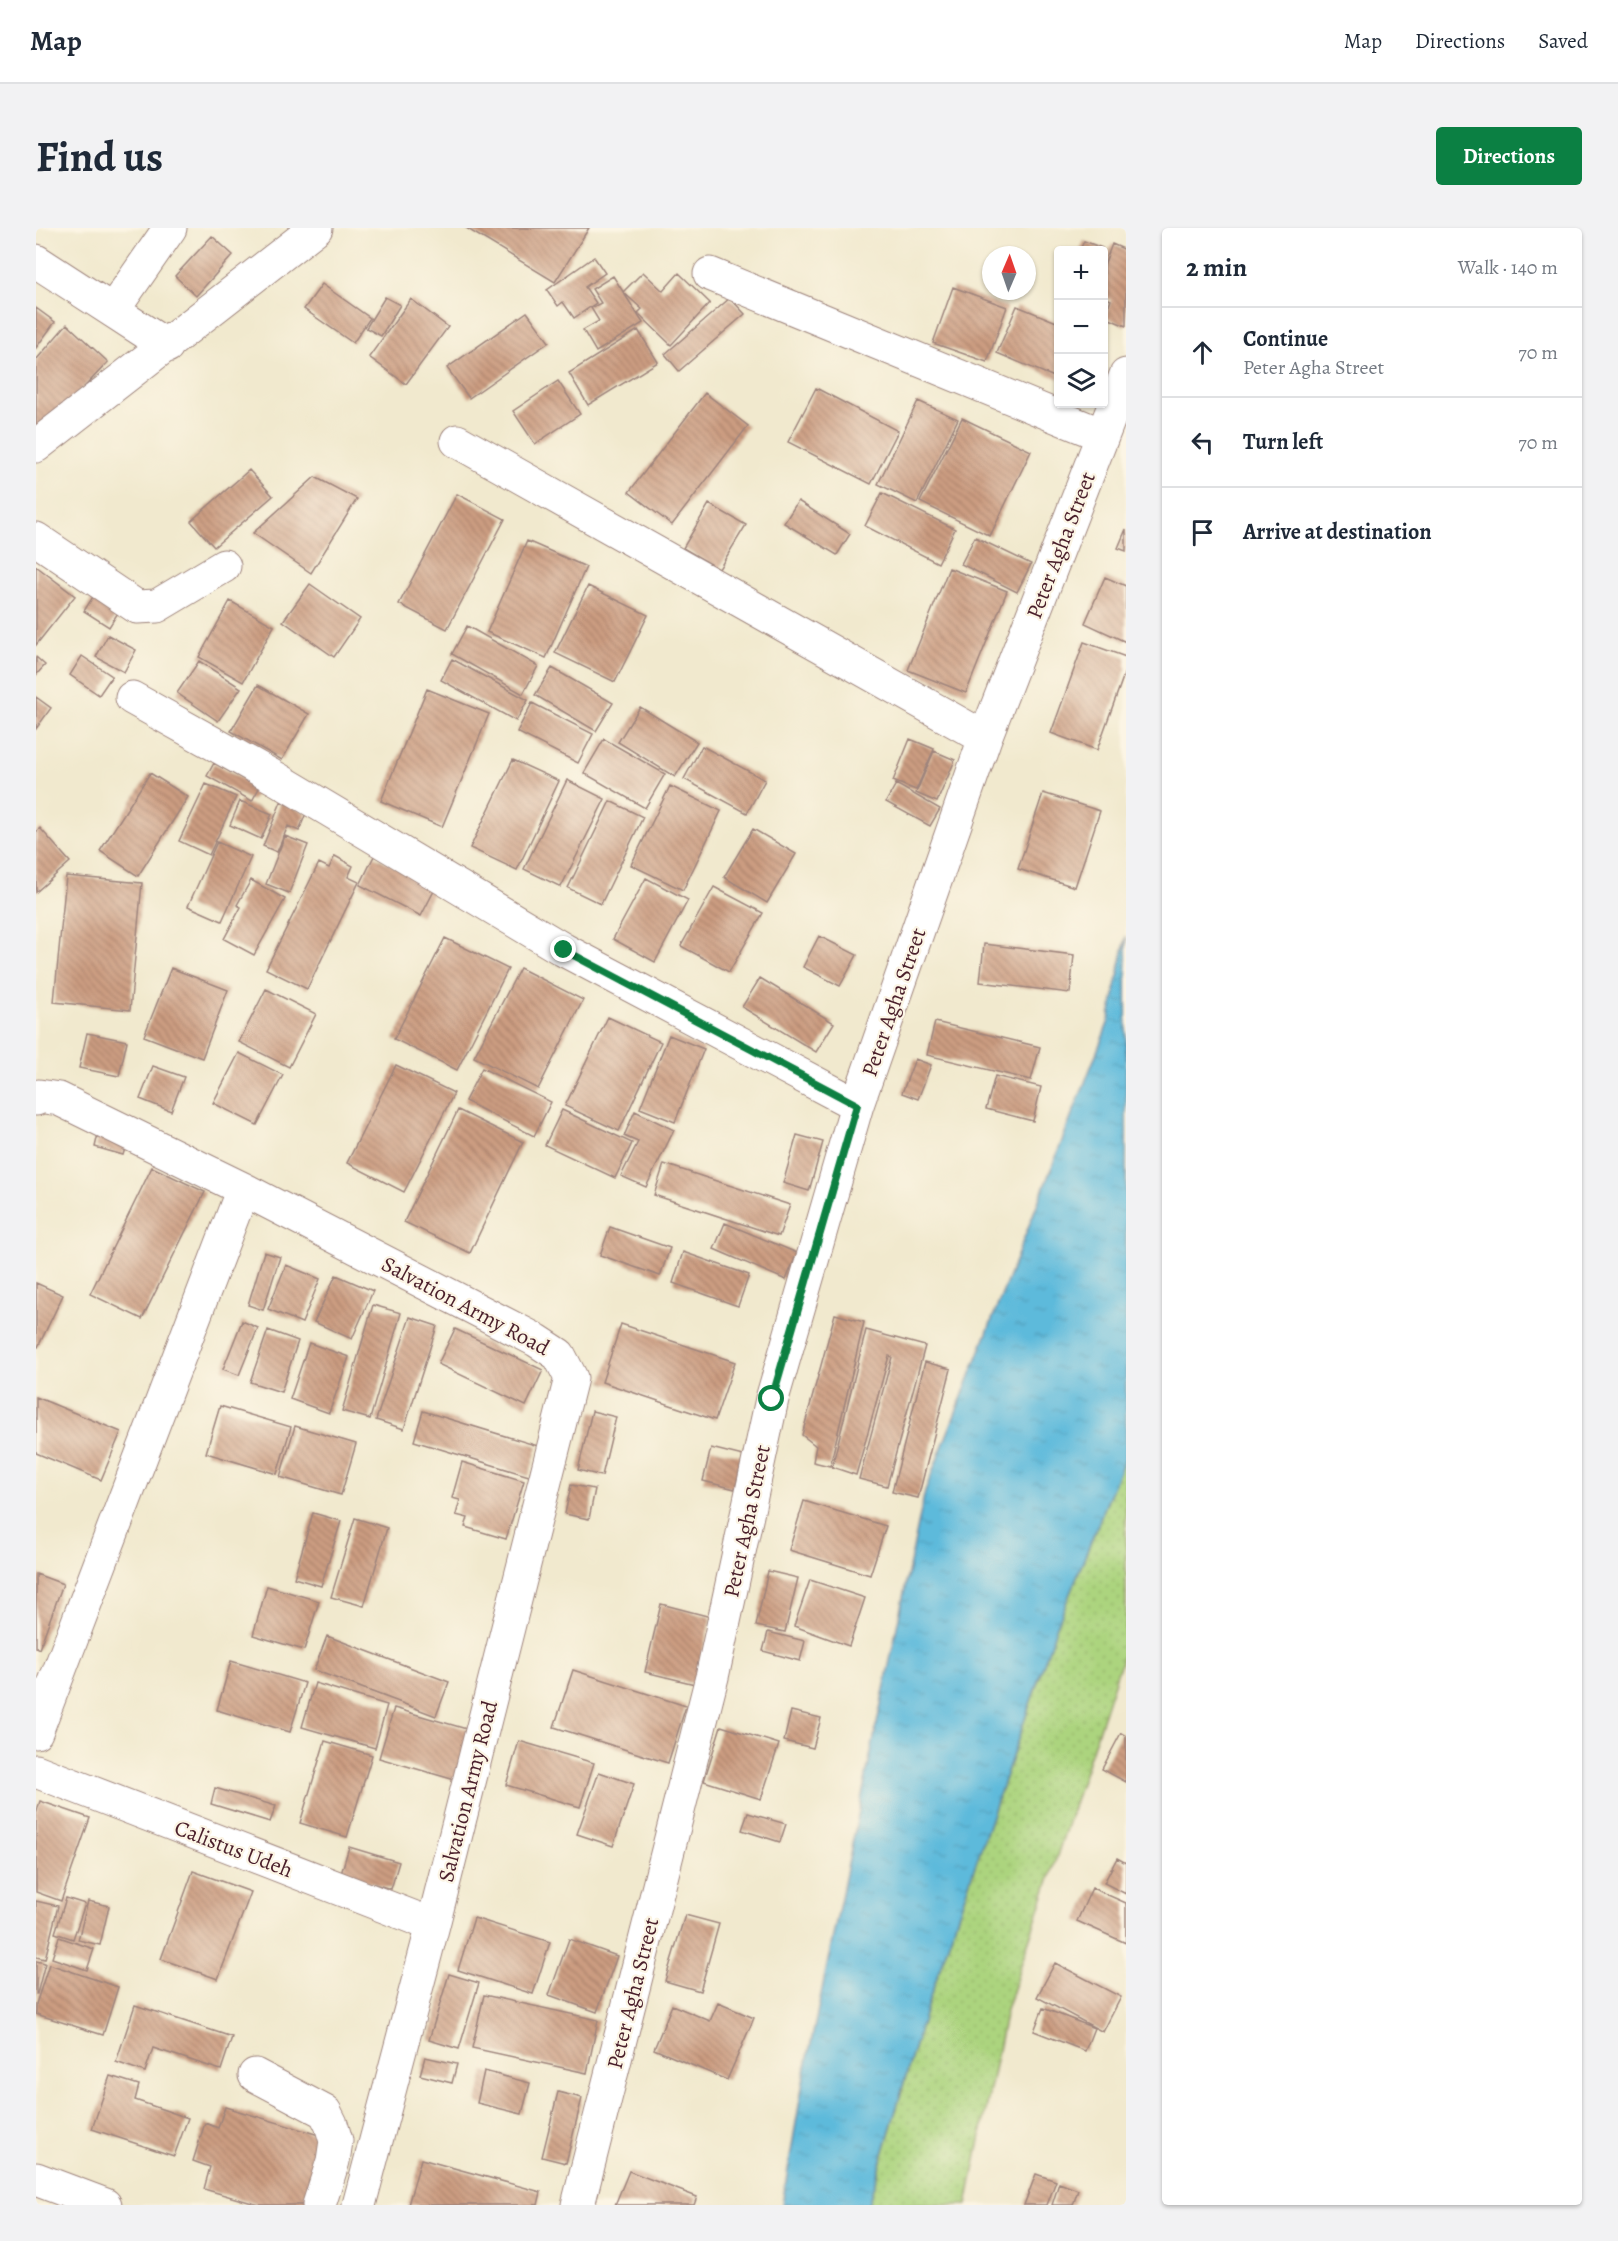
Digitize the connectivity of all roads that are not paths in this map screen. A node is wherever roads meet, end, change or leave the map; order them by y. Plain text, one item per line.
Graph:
1 (170, 228) edge
2 (316, 228) edge
3 (36, 261) edge
4 (710, 274) dead end
5 (113, 310) junction
6 (167, 346) junction
7 (1126, 375) edge
8 (1102, 435) junction
9 (458, 441) dead end
10 (36, 446) edge
11 (36, 539) edge
12 (224, 566) dead end
13 (132, 698) dead end
14 (985, 738) junction
15 (36, 1099) edge
16 (857, 1105) junction
17 (243, 1189) junction
18 (36, 1732) edge
19 (36, 1771) edge
20 (433, 1925) junction
21 (255, 2075) dead end
22 (36, 2179) edge
23 (105, 2205) edge
24 (319, 2205) edge
25 (359, 2205) edge
26 (578, 2205) edge

1 - 5 street
2 - 6 street
3 - 5 street
4 - 8 street
5 - 6 street
6 - 10 street
7 - 8 street, Peter Agha Street
8 - 14 street, Peter Agha Street
9 - 14 street
11 - 12 street
13 - 16 street
14 - 16 street, Peter Agha Street
15 - 17 street, Salvation Army Road
16 - 26 street, Peter Agha Street
17 - 18 street
17 - 20 street, Salvation Army Road
19 - 20 street, Calistus Udeh
20 - 25 street, Salvation Army Road
21 - 24 street
22 - 23 street

